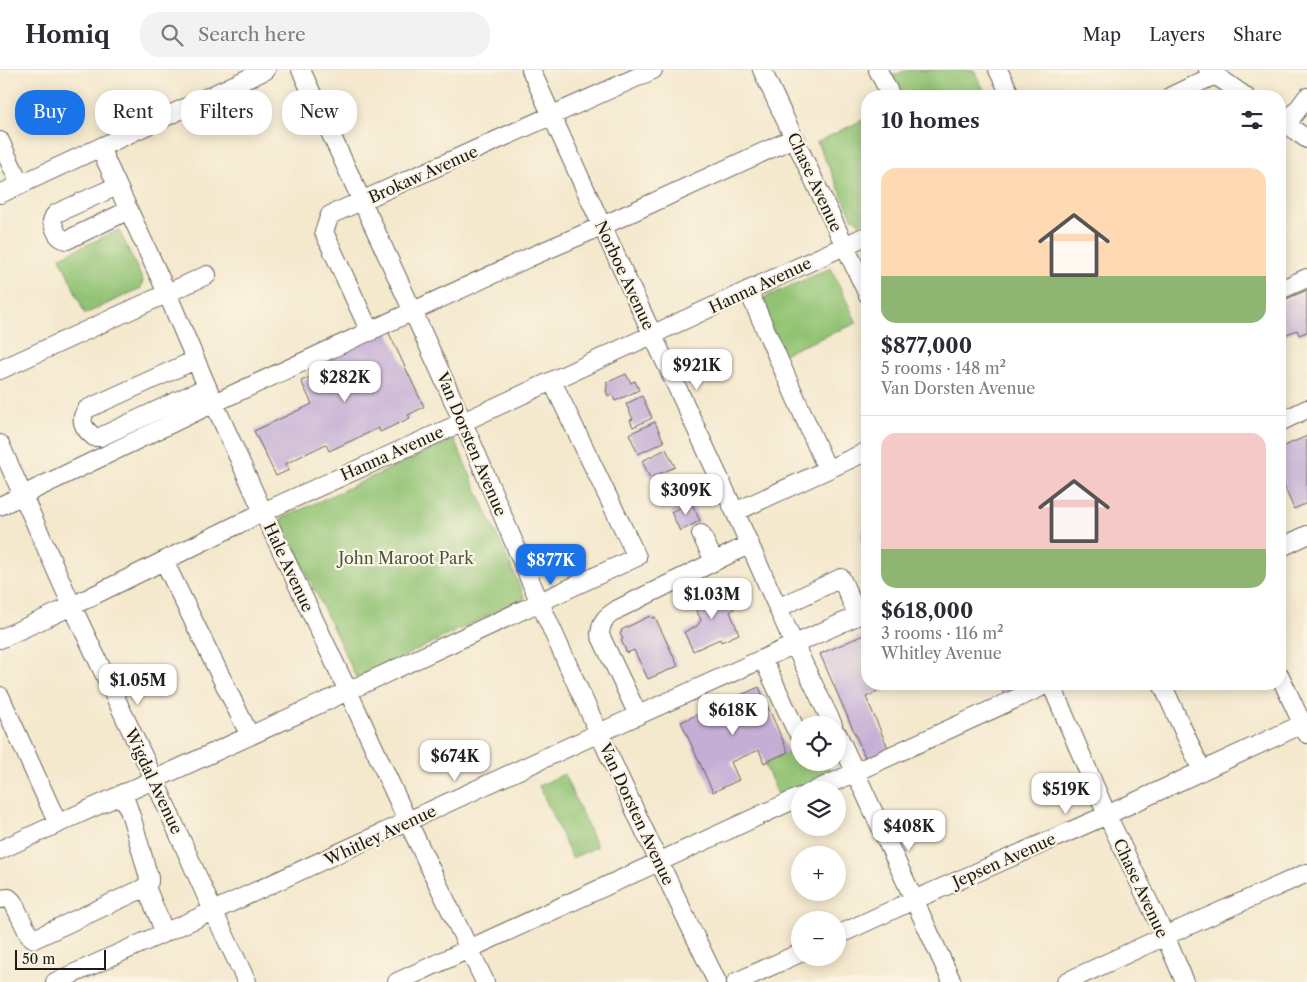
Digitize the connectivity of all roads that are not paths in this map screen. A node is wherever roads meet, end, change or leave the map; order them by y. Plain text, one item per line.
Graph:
1 (266, 70) edge
2 (301, 70) edge
3 (531, 70) edge
4 (653, 70) edge
5 (762, 70) edge
6 (878, 70) edge
7 (998, 70) edge
8 (1211, 73) edge
9 (888, 90) edge
10 (1008, 90) edge
11 (1181, 90) edge
12 (1236, 90) edge
13 (1307, 97) edge
14 (551, 116) junction
15 (1286, 119) edge
16 (1286, 124) edge
17 (794, 138) junction
18 (1307, 139) edge
19 (0, 141) edge
20 (100, 148) junction
21 (20, 184) junction
22 (118, 186) junction
23 (0, 194) edge
24 (362, 201) junction
25 (129, 210) junction
26 (602, 226) junction
27 (861, 238) edge
28 (845, 246) junction
29 (207, 275) dead end
30 (1307, 278) edge
31 (861, 280) edge
32 (1286, 287) edge
33 (748, 290) junction
34 (168, 293) junction
35 (414, 312) junction
36 (370, 332) junction
37 (652, 334) junction
38 (196, 360) junction
39 (0, 370) edge
40 (552, 381) junction
41 (207, 386) junction
42 (214, 403) junction
43 (1307, 409) edge
44 (1286, 419) edge
45 (462, 422) junction
46 (0, 444) edge
47 (861, 454) edge
48 (827, 469) junction
49 (23, 495) junction
50 (0, 506) edge
51 (263, 512) junction
52 (736, 512) junction
53 (701, 534) dead end
54 (1307, 536) edge
55 (750, 544) junction
56 (1286, 545) edge
57 (164, 561) junction
58 (714, 561) junction
59 (540, 602) junction
60 (72, 606) junction
61 (778, 608) junction
62 (861, 611) edge
63 (861, 615) edge
64 (0, 639) edge
65 (794, 644) junction
66 (763, 659) junction
67 (1286, 688) edge
68 (1036, 690) edge
69 (1052, 690) edge
70 (1165, 690) edge
71 (348, 691) junction
72 (0, 696) edge
73 (638, 715) junction
74 (829, 716) edge
75 (791, 719) edge
76 (1305, 727) edge
77 (599, 733) junction
78 (250, 736) junction
79 (846, 752) edge
80 (1202, 771) junction
81 (855, 772) junction
82 (154, 779) junction
83 (836, 781) edge
84 (123, 794) junction
85 (791, 801) edge
86 (1106, 815) junction
87 (408, 822) junction
88 (58, 824) junction
89 (0, 850) edge
90 (658, 862) junction
91 (1307, 873) edge
92 (146, 887) junction
93 (0, 899) edge
94 (914, 900) junction
95 (213, 911) junction
96 (846, 931) edge
97 (165, 933) junction
98 (1164, 936) junction
99 (469, 949) junction
100 (791, 957) edge
101 (55, 982) edge
102 (247, 982) edge
103 (397, 982) edge
104 (485, 982) edge
105 (717, 982) edge
106 (736, 982) edge
107 (952, 982) edge
108 (1066, 982) edge
109 (1185, 982) edge

1 - 20 street
2 - 24 street, Van Dorsten Avenue
3 - 14 street, Norboe Avenue
4 - 14 street, Brokaw Avenue
5 - 17 street, Chase Avenue
6 - 9 street
7 - 10 street
8 - 11 street
8 - 12 street
13 - 15 street
14 - 24 street, Brokaw Avenue
14 - 26 street, Norboe Avenue
16 - 18 street
17 - 26 street
17 - 28 street, Chase Avenue
19 - 21 street
20 - 21 street
20 - 22 street, Hale Avenue
21 - 23 street
22 - 25 street, Hale Avenue
22 - 25 street
24 - 35 street, Van Dorsten Avenue
24 - 36 street, Brokaw Avenue
25 - 34 street, Hale Avenue
26 - 35 street
26 - 37 street, Norboe Avenue
27 - 28 street, Hanna Avenue
28 - 31 street, Chase Avenue
28 - 33 street, Hanna Avenue
29 - 34 street
30 - 32 street
33 - 37 street, Hanna Avenue
33 - 48 street
34 - 38 street, Hale Avenue
34 - 39 street
35 - 36 street
35 - 45 street, Van Dorsten Avenue
36 - 42 street
37 - 40 street, Hanna Avenue
37 - 52 street, Norboe Avenue
38 - 41 street, Hale Avenue
38 - 41 street
40 - 45 street, Hanna Avenue
40 - 59 street
41 - 42 street, Hale Avenue
42 - 49 street
42 - 51 street, Hale Avenue
43 - 44 street
45 - 51 street, Hanna Avenue
45 - 59 street, Van Dorsten Avenue
46 - 49 street, Wigdal Avenue
47 - 48 street
48 - 52 street
49 - 50 street
49 - 60 street, Wigdal Avenue
51 - 57 street, Hanna Avenue
51 - 71 street, Hale Avenue
52 - 55 street, Norboe Avenue
53 - 58 street
54 - 56 street
55 - 58 street
55 - 61 street, Norboe Avenue
57 - 60 street, Hanna Avenue
57 - 78 street
58 - 73 street
59 - 71 street
59 - 77 street, Van Dorsten Avenue
60 - 64 street, Hanna Avenue
60 - 82 street, Wigdal Avenue
61 - 62 street
61 - 65 street, Norboe Avenue
63 - 65 street, Whitley Avenue
65 - 66 street, Whitley Avenue
65 - 74 street, Norboe Avenue
66 - 73 street, Whitley Avenue
66 - 75 street
67 - 76 street
68 - 81 street
69 - 86 street, Chase Avenue
70 - 80 street
71 - 78 street
71 - 87 street, Hale Avenue
72 - 88 street
73 - 77 street, Whitley Avenue
76 - 80 street, Jepsen Avenue
77 - 87 street, Whitley Avenue
77 - 90 street, Van Dorsten Avenue
78 - 82 street
79 - 81 street
80 - 86 street, Jepsen Avenue
81 - 83 street
81 - 94 street
82 - 84 street
82 - 95 street, Wigdal Avenue
84 - 88 street
84 - 92 street
85 - 90 street
86 - 94 street, Jepsen Avenue
86 - 98 street, Chase Avenue
87 - 95 street, Whitley Avenue
87 - 99 street, Hale Avenue
88 - 89 street
90 - 99 street
90 - 105 street, Van Dorsten Avenue
91 - 98 street
92 - 93 street
92 - 97 street
94 - 96 street, Jepsen Avenue
94 - 107 street
95 - 97 street, Whitley Avenue
95 - 102 street, Wigdal Avenue
97 - 101 street, Whitley Avenue
98 - 108 street
98 - 109 street, Chase Avenue
99 - 103 street
99 - 104 street, Hale Avenue
100 - 106 street

